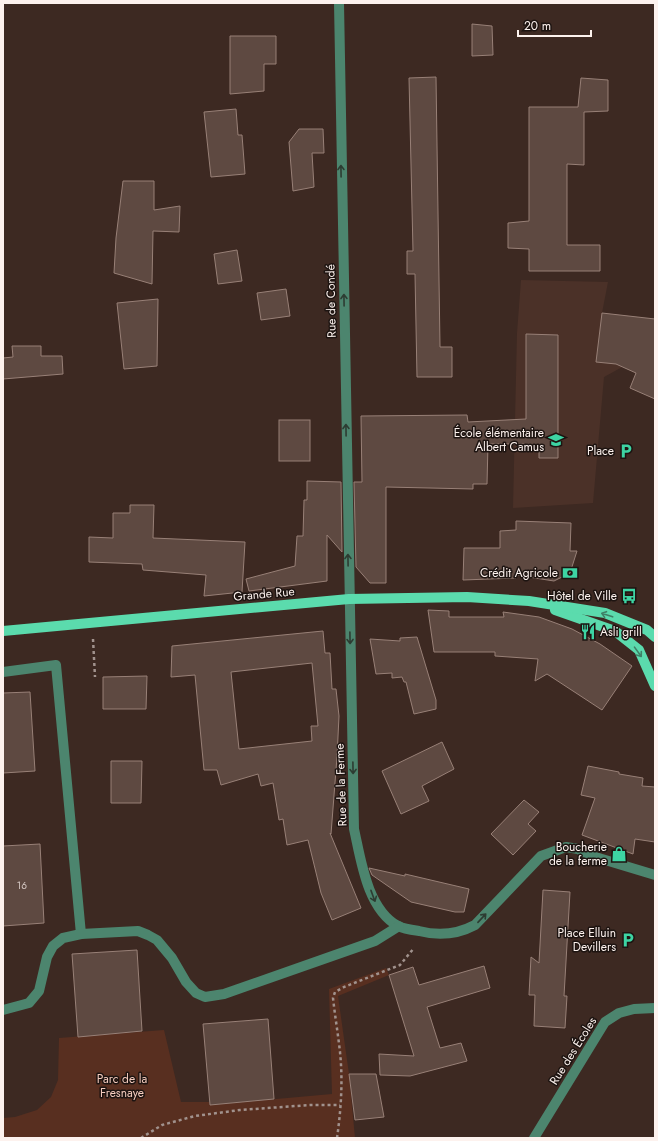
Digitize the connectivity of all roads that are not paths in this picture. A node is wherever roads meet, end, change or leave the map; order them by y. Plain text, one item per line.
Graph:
1 (338, 3) edge
2 (349, 599) junction
3 (529, 601) junction
4 (3, 631) edge
5 (655, 637) edge
6 (3, 672) edge
7 (655, 686) edge
8 (655, 875) edge
9 (399, 926) junction
10 (81, 934) junction
11 (655, 1008) edge
12 (3, 1010) edge
13 (534, 1138) edge

2 -> 1 street, Rue de Condé
2 - 3 main road, Grande Rue
2 - 4 main road, Grande Rue
2 -> 9 street, Rue de la Ferme
5 -> 3 main road, Grande Rue
3 -> 7 main road, Grande Rue
6 - 10 street
9 -> 8 street, Rue de la Ferme
9 - 10 street
10 - 12 street
11 - 13 street, Rue des Écoles

